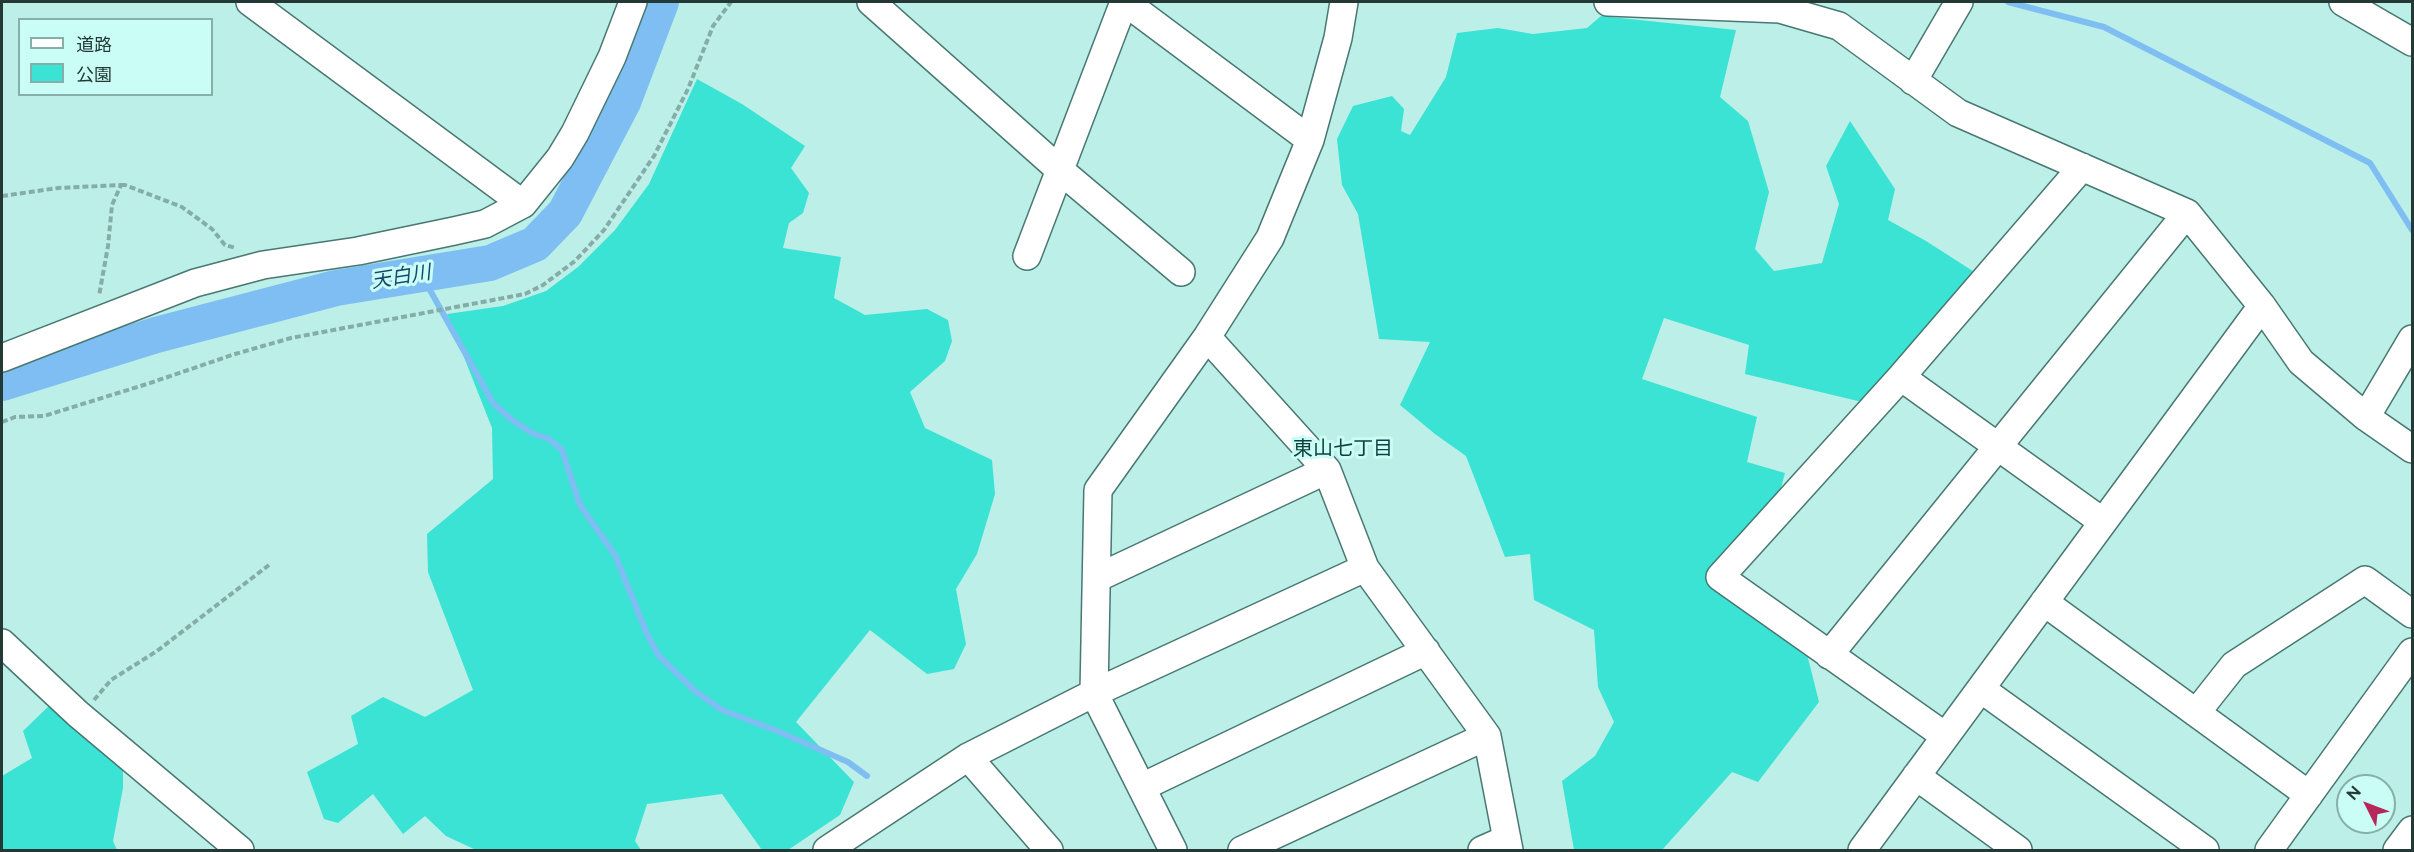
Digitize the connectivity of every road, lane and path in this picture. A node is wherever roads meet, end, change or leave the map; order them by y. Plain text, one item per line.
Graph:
1 (250, 2) edge
2 (633, 2) edge
3 (731, 2) edge
4 (871, 2) edge
5 (1124, 2) edge
6 (1344, 2) edge
7 (1608, 2) edge
8 (1959, 2) edge
9 (2343, 2) edge
10 (2412, 42) edge
11 (1913, 81) junction
12 (1310, 140) junction
13 (2082, 167) junction
14 (1061, 171) junction
15 (121, 185) junction
16 (2, 196) edge
17 (523, 204) junction
18 (2187, 213) junction
19 (237, 248) dead end
20 (1027, 256) dead end
21 (1180, 272) dead end
22 (2262, 306) junction
23 (101, 319) junction
24 (1207, 337) junction
25 (2412, 339) edge
26 (2, 358) edge
27 (1901, 377) junction
28 (2366, 417) junction
29 (2, 422) edge
30 (1999, 446) junction
31 (2412, 448) edge
32 (1327, 470) junction
33 (2103, 522) junction
34 (269, 565) dead end
35 (1365, 568) junction
36 (1097, 578) junction
37 (2044, 602) junction
38 (2412, 614) edge
39 (2, 643) edge
40 (1426, 651) junction
41 (2412, 652) edge
42 (1829, 655) junction
43 (1981, 688) junction
44 (1095, 693) junction
45 (2196, 713) junction
46 (78, 714) junction
47 (1487, 736) junction
48 (1945, 736) junction
49 (968, 757) junction
50 (1916, 776) junction
51 (1142, 787) junction
52 (2309, 795) junction
53 (2412, 830) edge
54 (1508, 845) edge
55 (2009, 848) edge
56 (240, 850) edge
57 (827, 850) edge
58 (1049, 850) edge
59 (1173, 850) edge
60 (1242, 850) edge
61 (1482, 850) edge
62 (1862, 850) edge
63 (2205, 850) edge
64 (2269, 850) edge
65 (2397, 850) edge

1 - 17 street
2 - 17 street
3 - 29 path
4 - 14 street
5 - 12 street
5 - 14 street
6 - 12 street
7 - 11 street
8 - 11 street
9 - 10 street
11 - 13 street
12 - 24 street
13 - 18 street
13 - 27 street
14 - 20 street
14 - 21 street
15 - 16 path
15 - 19 path
15 - 23 path
17 - 23 street
18 - 22 street
18 - 30 street
22 - 28 street
22 - 33 street
23 - 26 street
24 - 32 street
24 - 36 street
25 - 28 street
27 - 30 street
27 - 42 street
28 - 31 street
30 - 33 street
30 - 42 street
32 - 35 street
32 - 36 street
33 - 37 street
34 - 46 path
35 - 40 street
35 - 44 street
36 - 44 street
37 - 43 street
37 - 45 street
38 - 45 street
39 - 46 street
40 - 47 street
40 - 51 street
41 - 52 street
42 - 48 street
43 - 48 street
43 - 63 street
44 - 49 street
44 - 51 street
45 - 52 street
46 - 56 street
47 - 54 street
47 - 60 street
48 - 50 street
49 - 57 street
49 - 58 street
50 - 55 street
50 - 62 street
51 - 59 street
52 - 64 street
53 - 65 street
54 - 61 street

